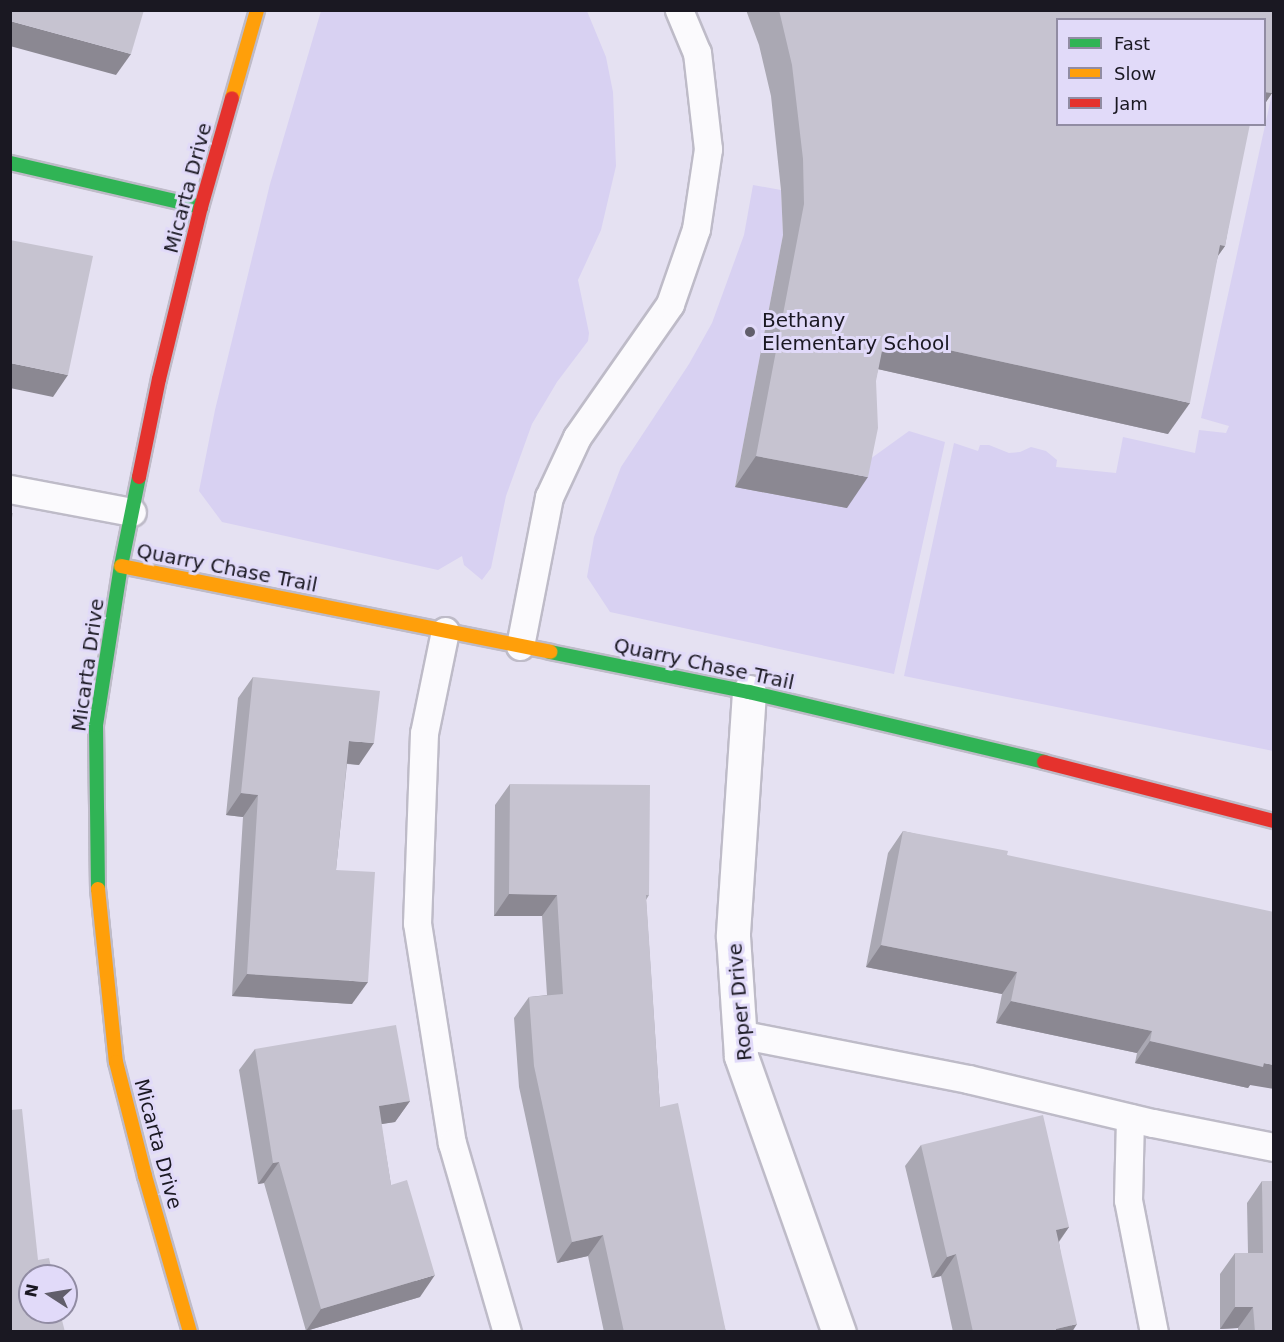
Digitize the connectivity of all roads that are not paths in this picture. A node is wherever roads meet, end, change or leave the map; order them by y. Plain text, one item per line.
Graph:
1 (257, 10) edge
2 (679, 10) edge
3 (10, 163) edge
4 (201, 207) junction
5 (10, 489) edge
6 (132, 512) junction
7 (121, 566) junction
8 (446, 631) junction
9 (520, 646) junction
10 (748, 692) junction
11 (1274, 821) edge
12 (739, 1034) junction
13 (1130, 1118) junction
14 (1274, 1147) edge
15 (190, 1332) edge
16 (507, 1332) edge
17 (839, 1332) edge
18 (1154, 1332) edge

1 - 4 street, Micarta Drive
2 - 9 lane
3 - 4 street
4 - 6 street, Micarta Drive
5 - 6 lane
6 - 7 street, Micarta Drive
7 - 8 street, Quarry Chase Trail
7 - 15 street, Micarta Drive
8 - 9 street, Quarry Chase Trail
8 - 16 lane
9 - 10 street, Quarry Chase Trail
10 - 11 street, Quarry Chase Trail
10 - 12 street, Roper Drive
12 - 13 lane
12 - 17 street, Roper Drive
13 - 14 lane
13 - 18 lane

